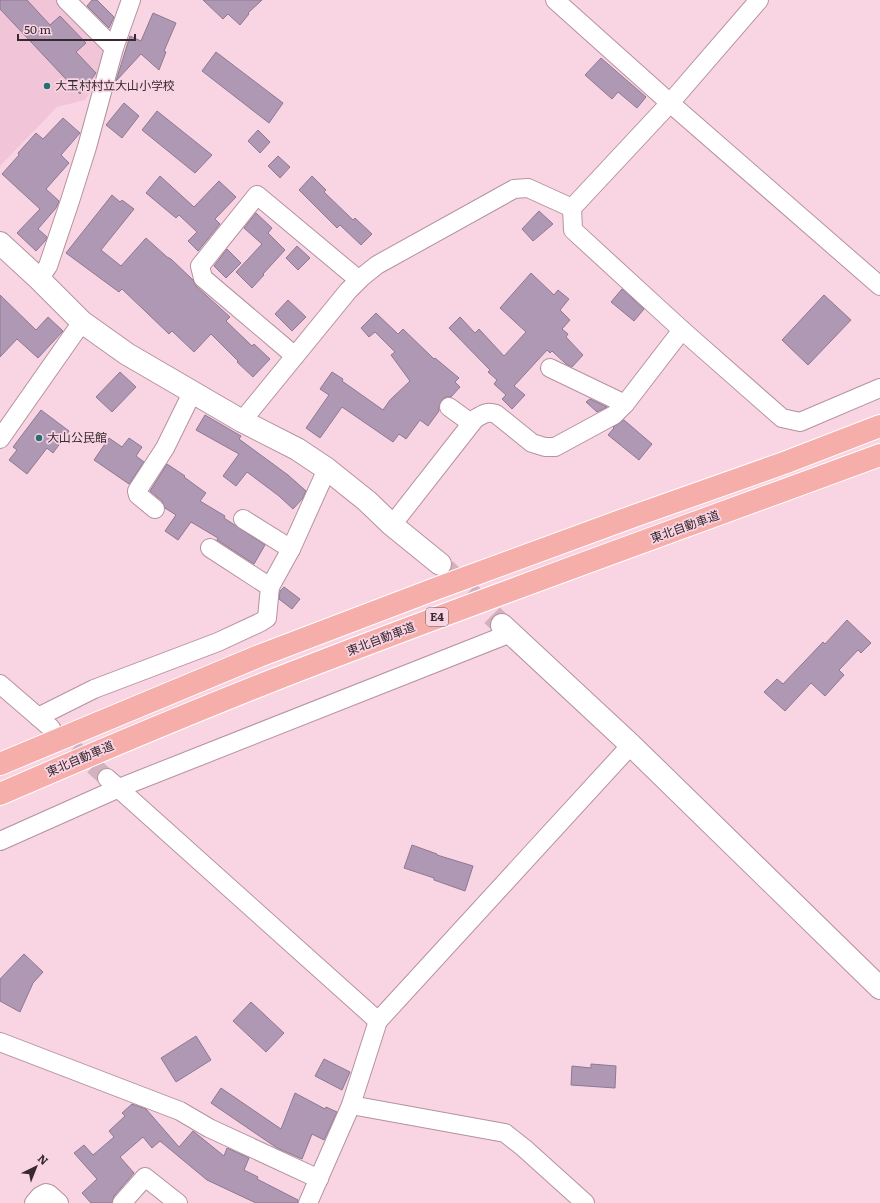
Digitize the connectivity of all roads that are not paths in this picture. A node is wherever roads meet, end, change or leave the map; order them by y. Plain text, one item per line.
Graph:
1 (66, 0) edge
2 (131, 0) edge
3 (555, 0) edge
4 (759, 0) edge
5 (114, 48) junction
6 (670, 103) junction
7 (572, 208) junction
8 (0, 243) edge
9 (39, 279) junction
10 (359, 280) junction
11 (880, 286) edge
12 (82, 322) junction
13 (682, 330) junction
14 (295, 356) junction
15 (550, 368) dead end
16 (880, 388) edge
17 (193, 392) junction
18 (625, 404) junction
19 (449, 407) dead end
20 (242, 421) junction
21 (471, 423) junction
22 (880, 426) edge
23 (0, 439) edge
24 (880, 455) edge
25 (327, 469) junction
26 (155, 509) dead end
27 (243, 519) dead end
28 (392, 525) junction
29 (210, 548) dead end
30 (291, 549) junction
31 (440, 564) tunnel mouth
32 (270, 587) junction
33 (506, 629) joint
34 (0, 684) edge
35 (631, 745) junction
36 (0, 764) edge
37 (113, 783) junction
38 (0, 794) edge
39 (0, 841) edge
40 (880, 988) edge
41 (378, 1021) junction
42 (0, 1042) edge
43 (351, 1105) junction
44 (319, 1179) junction
45 (34, 1203) edge
46 (59, 1203) edge
47 (122, 1203) edge
48 (178, 1203) edge
49 (308, 1203) edge
50 (585, 1203) edge

1 - 5 street
2 - 5 street
3 - 6 street
4 - 6 street
5 - 9 street
6 - 7 street
6 - 11 street
7 - 10 street
7 - 13 street
8 - 9 street
9 - 12 street
10 - 14 street
10 - 14 street
12 - 17 street
12 - 23 street
13 - 16 street
13 - 18 street
14 - 20 street
15 - 18 street
17 - 20 street
17 - 26 street
18 - 21 street
19 - 21 street
20 - 25 street
21 - 28 street
22 - 36 highway, E4
24 - 38 highway, 東北自動車道 / E4
25 - 28 street
25 - 30 street
27 - 30 street
28 - 31 street
29 - 32 street
30 - 32 street
32 - 34 street
33 - 35 street
33 - 37 street
35 - 40 street
35 - 41 street
37 - 39 street
37 - 41 street
41 - 43 street
42 - 44 street
43 - 44 street
43 - 50 street
44 - 49 street
45 - 46 street
47 - 48 street

